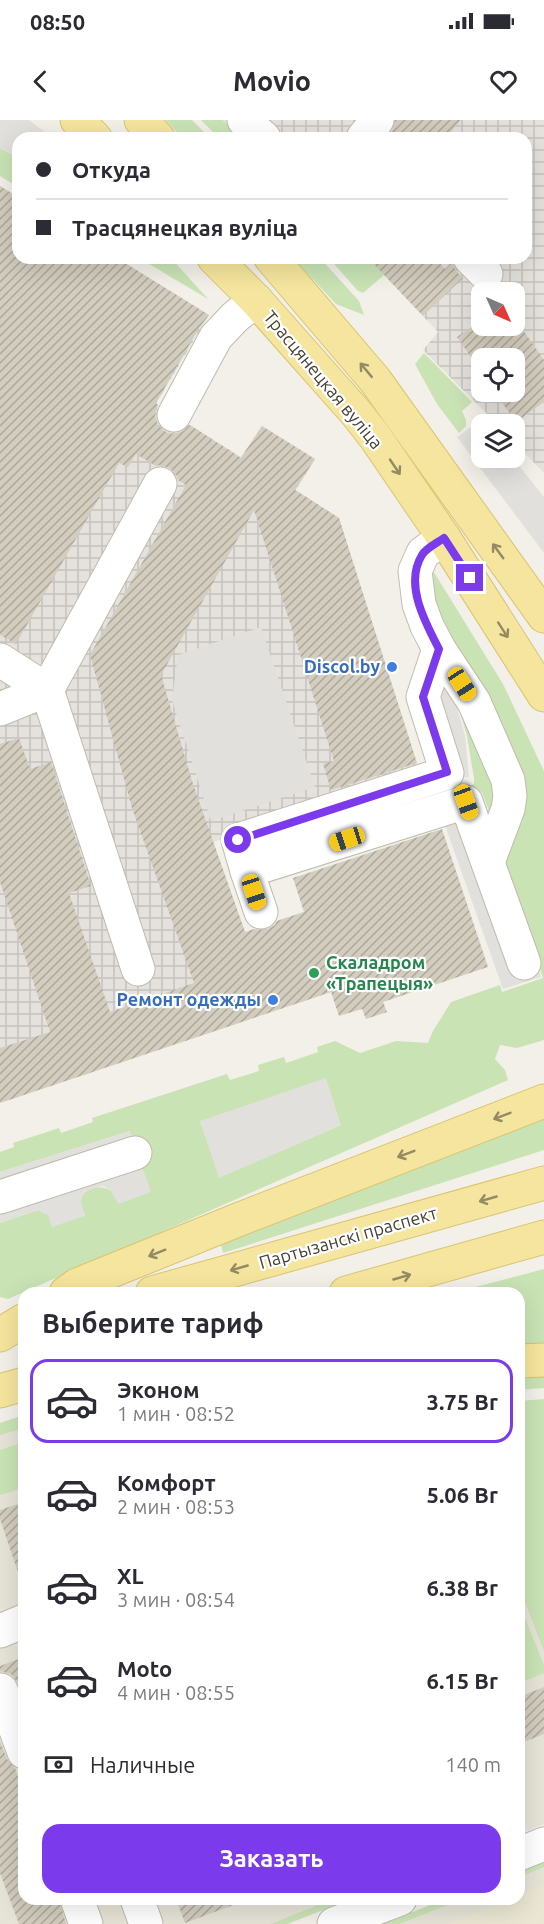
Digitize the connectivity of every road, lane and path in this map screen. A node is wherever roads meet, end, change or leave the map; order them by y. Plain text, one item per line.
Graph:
1 (77, 120) edge
2 (141, 120) edge
3 (244, 120) edge
4 (377, 120) edge
5 (89, 132) edge
6 (152, 132) edge
7 (257, 132) edge
8 (368, 132) edge
9 (220, 264) edge
10 (276, 264) edge
11 (256, 300) junction
12 (180, 419) dead end
13 (160, 484) dead end
14 (473, 517) junction
15 (444, 538) junction
16 (544, 616) edge
17 (439, 649) junction
18 (0, 660) edge
19 (47, 690) junction
20 (544, 695) edge
21 (0, 709) edge
22 (488, 862) junction
23 (247, 871) junction
24 (261, 912) dead end
25 (524, 963) dead end
26 (138, 969) dead end
27 (544, 1101) edge
28 (135, 1153) dead end
29 (544, 1183) edge
30 (0, 1197) edge
31 (544, 1237) edge
32 (74, 1287) edge
33 (173, 1287) edge
34 (367, 1287) edge
35 (18, 1324) edge
36 (18, 1331) edge
37 (0, 1336) edge
38 (544, 1360) edge
39 (525, 1362) edge
40 (18, 1386) edge
41 (0, 1392) edge
42 (18, 1392) edge
43 (18, 1624) edge
44 (0, 1631) edge
45 (0, 1690) edge
46 (18, 1736) edge
47 (544, 1844) edge
48 (525, 1852) edge
49 (79, 1905) edge
50 (139, 1905) edge
51 (377, 1905) edge
52 (347, 1913) edge
53 (86, 1924) edge
54 (146, 1924) edge

1 - 5 main road
2 - 6 main road
3 - 7 street
4 - 8 street
9 - 11 main road, Трасцянецкая вуліца
14 -> 10 main road, Трасцянецкая вуліца
11 - 12 street
11 -> 15 main road, Трасцянецкая вуліца
13 - 19 street
14 - 15 main road
16 -> 14 main road, Трасцянецкая вуліца
15 - 17 street
15 -> 20 main road, Трасцянецкая вуліца
17 - 22 street
17 - 23 street
18 - 19 street
19 - 21 street
19 - 26 street
22 - 23 street
22 - 25 street
23 - 24 street
27 -> 32 main road
28 - 30 street
29 -> 33 main road, Партызанскі праспект
34 -> 31 main road
35 - 37 main road
36 - 37 main road
38 - 39 main road
40 - 41 main road
41 - 42 main road
43 - 44 street
45 - 46 street
47 - 48 street
49 - 53 street
50 - 54 street
51 - 52 street

